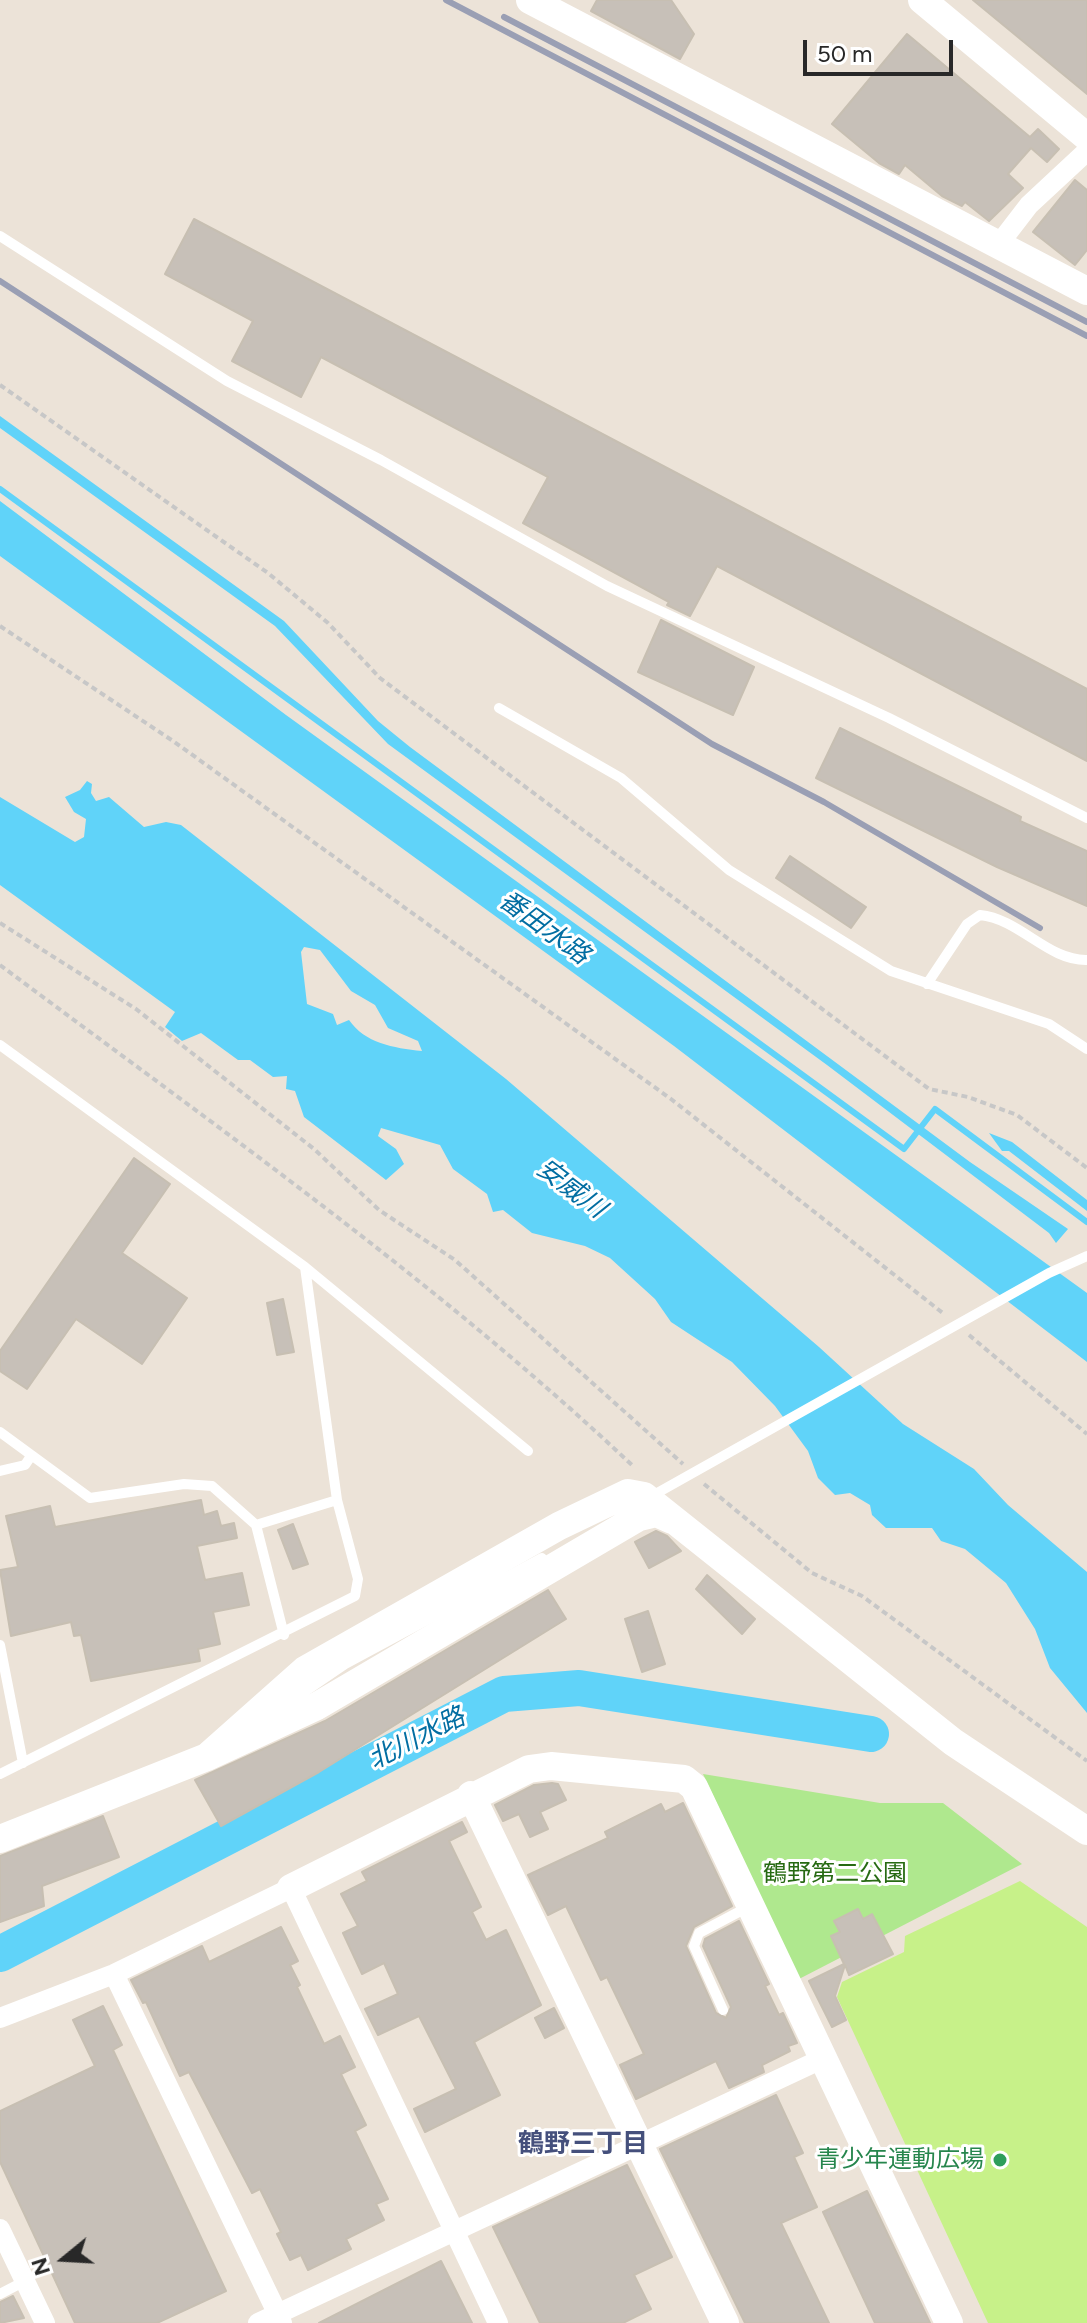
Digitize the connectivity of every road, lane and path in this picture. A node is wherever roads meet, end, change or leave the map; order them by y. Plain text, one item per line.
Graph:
1 (530, 0) edge
2 (922, 0) edge
3 (1087, 137) edge
4 (1087, 151) edge
5 (0, 236) edge
6 (999, 244) junction
7 (1087, 291) edge
8 (0, 385) edge
9 (0, 626) edge
10 (499, 708) dead end
11 (1087, 818) edge
12 (0, 923) edge
13 (1087, 960) edge
14 (0, 965) edge
15 (927, 984) junction
16 (0, 1045) edge
17 (1087, 1049) edge
18 (1087, 1168) edge
19 (1087, 1256) edge
20 (305, 1267) junction
21 (946, 1316) dead end
22 (958, 1326) dead end
23 (0, 1432) edge
24 (1087, 1434) edge
25 (528, 1451) dead end
26 (31, 1456) junction
27 (685, 1466) dead end
28 (634, 1467) dead end
29 (0, 1471) edge
30 (696, 1476) dead end
31 (337, 1500) junction
32 (256, 1525) junction
33 (582, 1535) dead end
34 (555, 1551) dead end
35 (284, 1635) junction
36 (0, 1645) edge
37 (207, 1757) junction
38 (1087, 1761) edge
39 (23, 1763) junction
40 (0, 1774) edge
41 (471, 1795) junction
42 (1087, 1831) edge
43 (0, 1839) edge
44 (291, 1888) junction
45 (751, 1905) junction
46 (114, 1974) junction
47 (723, 2010) dead end
48 (0, 2018) edge
49 (824, 2058) junction
50 (638, 2144) junction
51 (0, 2229) edge
52 (453, 2230) junction
53 (25, 2281) junction
54 (0, 2294) edge
55 (280, 2318) edge
56 (45, 2323) edge
57 (258, 2323) edge
58 (498, 2323) edge
59 (725, 2323) edge
60 (949, 2323) edge

1 - 6 street
2 - 3 street
4 - 6 street
5 - 11 lane
6 - 7 street
8 - 18 path
9 - 21 path
10 - 15 lane
12 - 27 path
13 - 15 lane
14 - 28 path
15 - 17 lane
16 - 20 lane
19 - 33 lane
20 - 25 lane
20 - 31 lane
22 - 24 path
23 - 26 lane
26 - 29 lane
26 - 32 lane
30 - 38 path
31 - 32 lane
31 - 35 lane
32 - 35 lane
34 - 37 lane
35 - 39 lane
36 - 39 lane
37 - 42 street
37 - 43 street
39 - 40 lane
41 - 44 street
41 - 45 street
41 - 50 street
44 - 46 street
44 - 52 street
45 - 47 lane
45 - 49 street
46 - 48 street
46 - 55 street
49 - 50 street
49 - 60 street
50 - 52 street
50 - 59 street
51 - 53 street
52 - 55 street
52 - 58 street
53 - 54 lane
53 - 56 street
55 - 57 street

